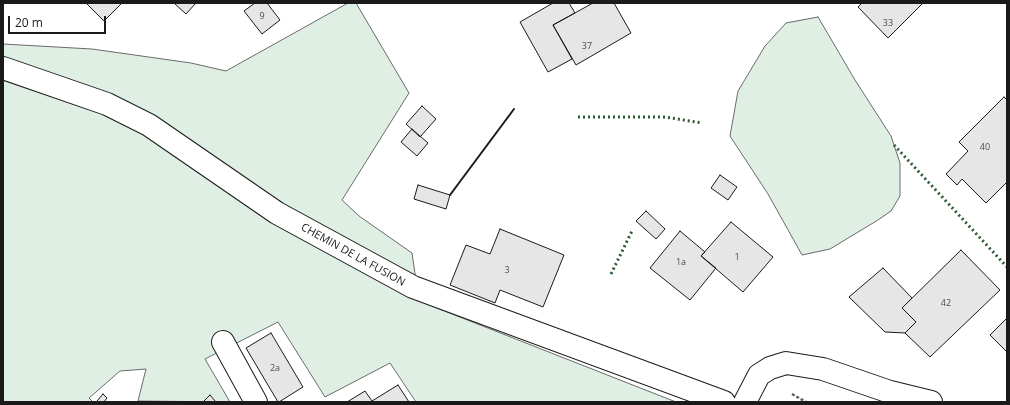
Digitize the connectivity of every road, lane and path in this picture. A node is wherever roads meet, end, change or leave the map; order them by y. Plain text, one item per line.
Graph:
1 (3, 68) edge
2 (223, 342) dead end
3 (256, 402) edge
4 (724, 402) edge
5 (745, 402) edge
6 (931, 402) edge

1 - 4 street, CHEMIN DE LA FUSION
2 - 3 street
5 - 6 street

